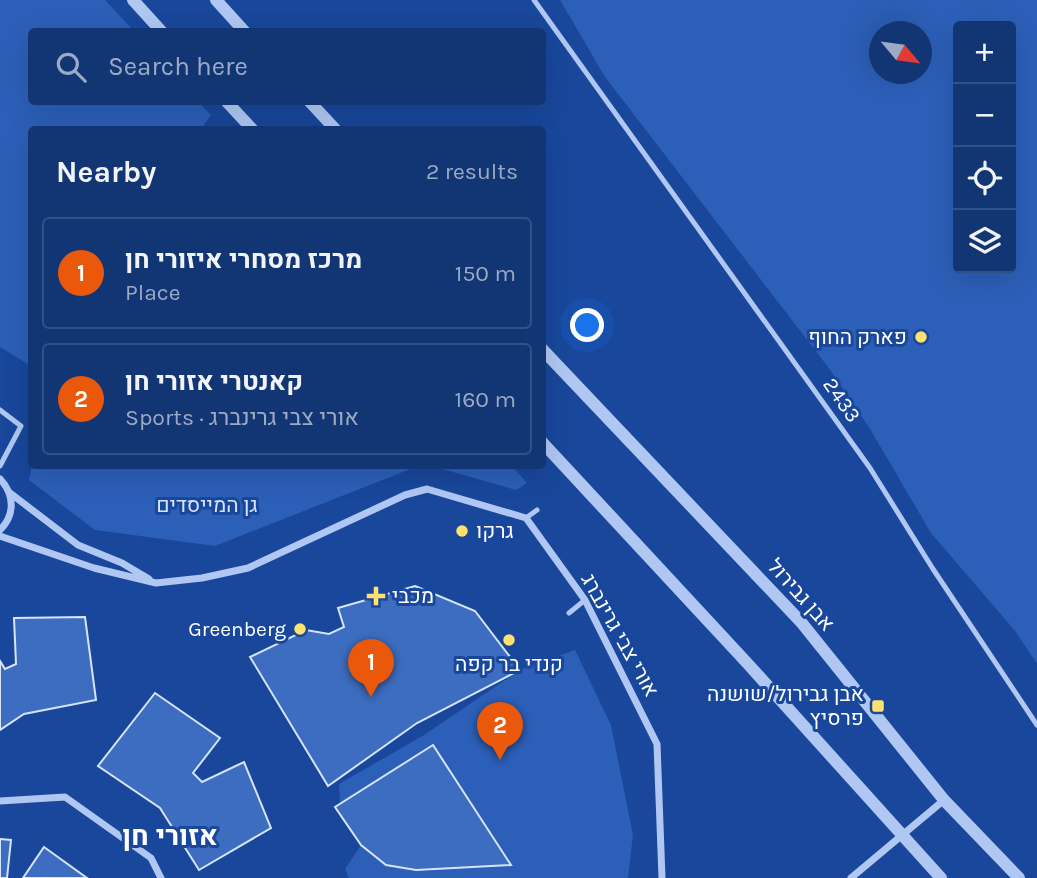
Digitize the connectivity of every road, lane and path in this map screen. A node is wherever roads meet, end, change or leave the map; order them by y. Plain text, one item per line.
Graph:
1 (132, 0) edge
2 (216, 0) edge
3 (534, 0) edge
4 (158, 28) edge
5 (241, 28) edge
6 (230, 105) edge
7 (313, 105) edge
8 (249, 126) edge
9 (332, 126) edge
10 (546, 353) edge
11 (0, 410) edge
12 (546, 446) edge
13 (0, 449) edge
14 (7, 455) junction
15 (0, 466) edge
16 (0, 479) edge
17 (10, 493) junction
18 (537, 510) dead end
19 (526, 518) junction
20 (0, 530) edge
21 (0, 536) edge
22 (156, 583) junction
23 (585, 600) junction
24 (569, 613) dead end
25 (1037, 725) edge
26 (944, 800) junction
27 (0, 802) edge
28 (903, 836) junction
29 (161, 878) edge
30 (662, 878) edge
31 (851, 878) edge
32 (941, 878) edge
33 (1019, 878) edge

1 - 4 street
2 - 5 street
3 - 25 lane, 2433
6 - 8 street
7 - 9 street
10 - 26 street, אבן גבירול
11 - 14 lane
12 - 28 street
13 - 14 lane
14 - 15 lane
16 - 17 street
17 - 20 street
17 - 22 street
18 - 19 lane
19 - 22 street
19 - 23 street, אורי צבי גרינברג
21 - 22 street
23 - 24 lane
23 - 30 street, אורי צבי גרינברג
26 - 28 street
26 - 33 street, אבן גבירול
27 - 29 street
28 - 31 street
28 - 32 street

